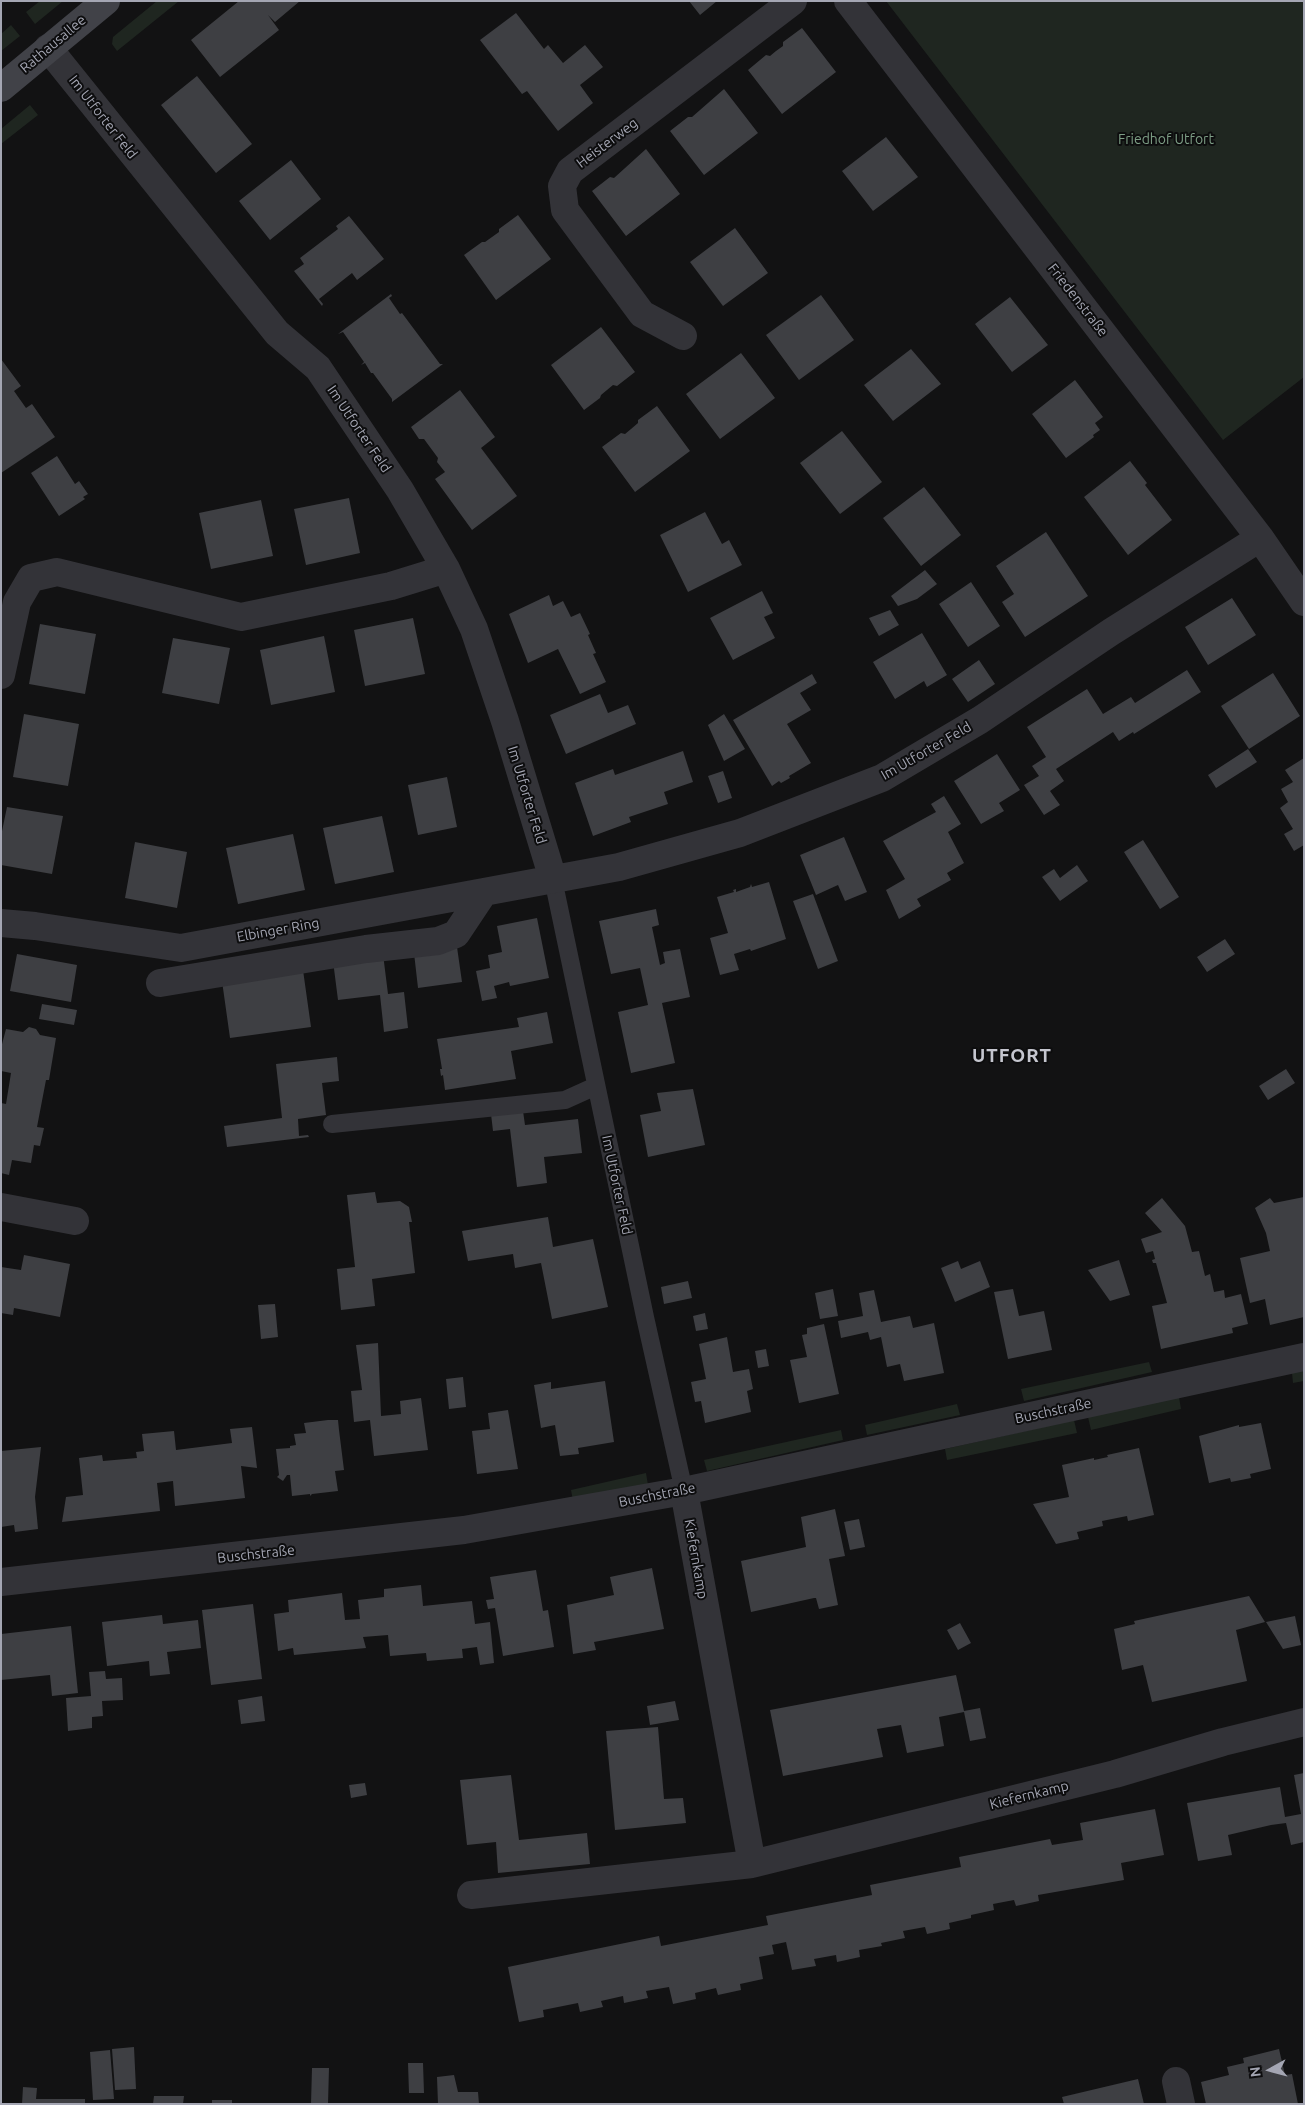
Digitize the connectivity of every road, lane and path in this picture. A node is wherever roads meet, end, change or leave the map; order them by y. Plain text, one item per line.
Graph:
1 (106, 1) edge
2 (793, 1) edge
3 (848, 1) edge
4 (48, 48) junction
5 (1, 88) edge
6 (683, 336) dead end
7 (1260, 538) junction
8 (446, 569) junction
9 (1304, 602) edge
10 (1, 675) edge
11 (553, 879) junction
12 (484, 892) junction
13 (1, 922) edge
14 (160, 983) dead end
15 (596, 1086) junction
16 (332, 1124) dead end
17 (1, 1206) edge
18 (75, 1221) dead end
19 (1304, 1357) edge
20 (684, 1491) junction
21 (1, 1582) edge
22 (1304, 1722) edge
23 (752, 1864) junction
24 (471, 1895) dead end

1 - 4 street, Rathausallee
2 - 6 street, Heisterweg
3 - 7 street, Friedenstraße
4 - 5 street, Rathausallee
4 - 8 street, Im Utforter Feld
7 - 9 street, Friedenstraße
7 - 11 street, Im Utforter Feld
8 - 10 street
8 - 11 street, Im Utforter Feld
11 - 12 street, Elbinger Ring
11 - 15 lane, Im Utforter Feld
12 - 13 street, Elbinger Ring
12 - 14 street
15 - 16 lane
15 - 20 lane, Im Utforter Feld
17 - 18 street
19 - 20 street, Buschstraße
20 - 21 street, Buschstraße
20 - 23 street, Kiefernkamp
22 - 23 street, Kiefernkamp
23 - 24 street, Kiefernkamp

